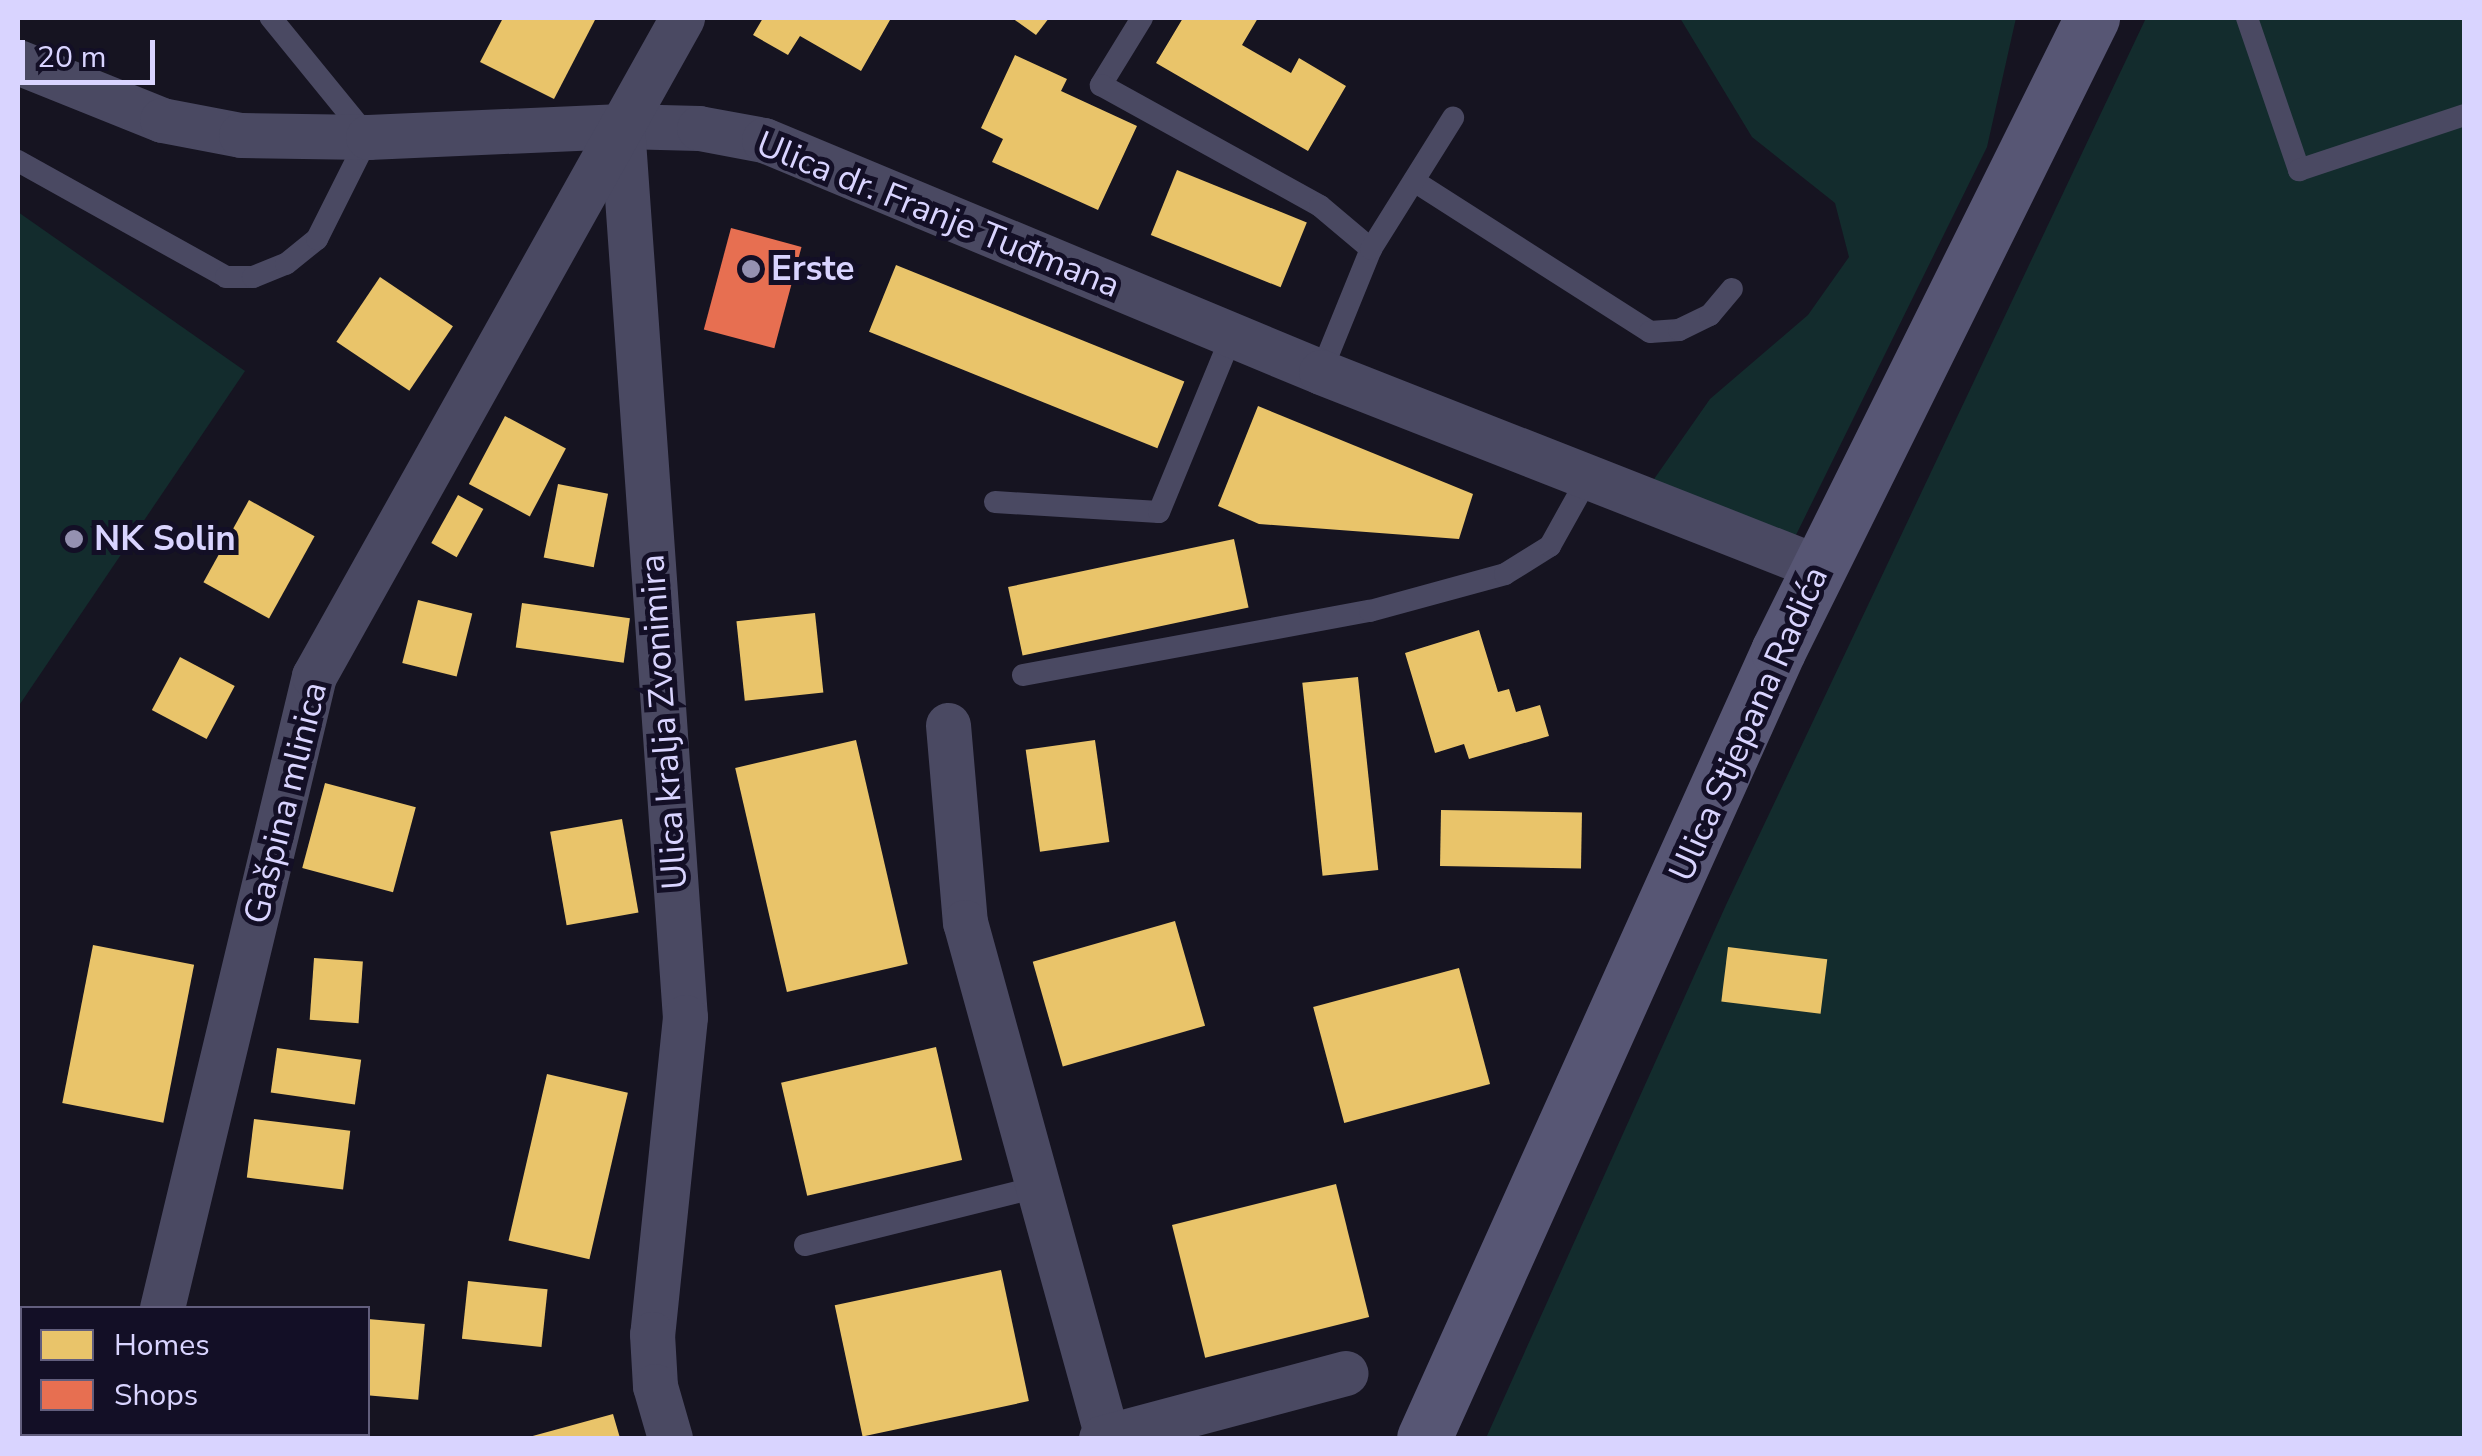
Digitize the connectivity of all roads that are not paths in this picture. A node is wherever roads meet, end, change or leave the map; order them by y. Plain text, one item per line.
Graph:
1 (271, 18) edge
2 (682, 18) edge
3 (1142, 18) edge
4 (2092, 18) edge
5 (2247, 18) edge
6 (2062, 43) edge
7 (18, 62) edge
8 (2464, 116) edge
9 (1453, 118) dead end
10 (622, 126) junction
11 (368, 138) junction
12 (18, 160) edge
13 (1414, 181) junction
14 (1371, 249) junction
15 (1732, 289) dead end
16 (1232, 335) junction
17 (1322, 372) junction
18 (1589, 476) junction
19 (996, 502) dead end
20 (1820, 568) junction
21 (1023, 676) dead end
22 (948, 725) dead end
23 (1034, 1188) junction
24 (806, 1245) dead end
25 (162, 1306) edge
26 (1345, 1373) dead end
27 (670, 1438) edge
28 (1104, 1438) edge
29 (1424, 1438) edge

1 - 11 lane
2 - 10 street
3 - 14 lane
4 - 6 main road, Ulica Stjepana Radića
5 - 8 lane
6 - 20 main road, Ulica Stjepana Radića
7 - 11 street, Ulica dr. Franje Tuđmana
9 - 13 lane
10 - 11 street, Ulica dr. Franje Tuđmana
10 - 16 street, Ulica dr. Franje Tuđmana
10 - 25 street, Gašpina mlinica
10 - 27 street, Ulica kralja Zvonimira
11 - 12 lane
13 - 14 lane
13 - 15 lane
14 - 17 lane
16 - 17 street, Ulica dr. Franje Tuđmana
16 - 19 lane
17 - 18 street, Ulica dr. Franje Tuđmana
18 - 20 street, Ulica dr. Franje Tuđmana
18 - 21 lane
20 - 29 main road, Ulica Stjepana Radića
22 - 23 street
23 - 24 lane
23 - 28 street
26 - 28 street

